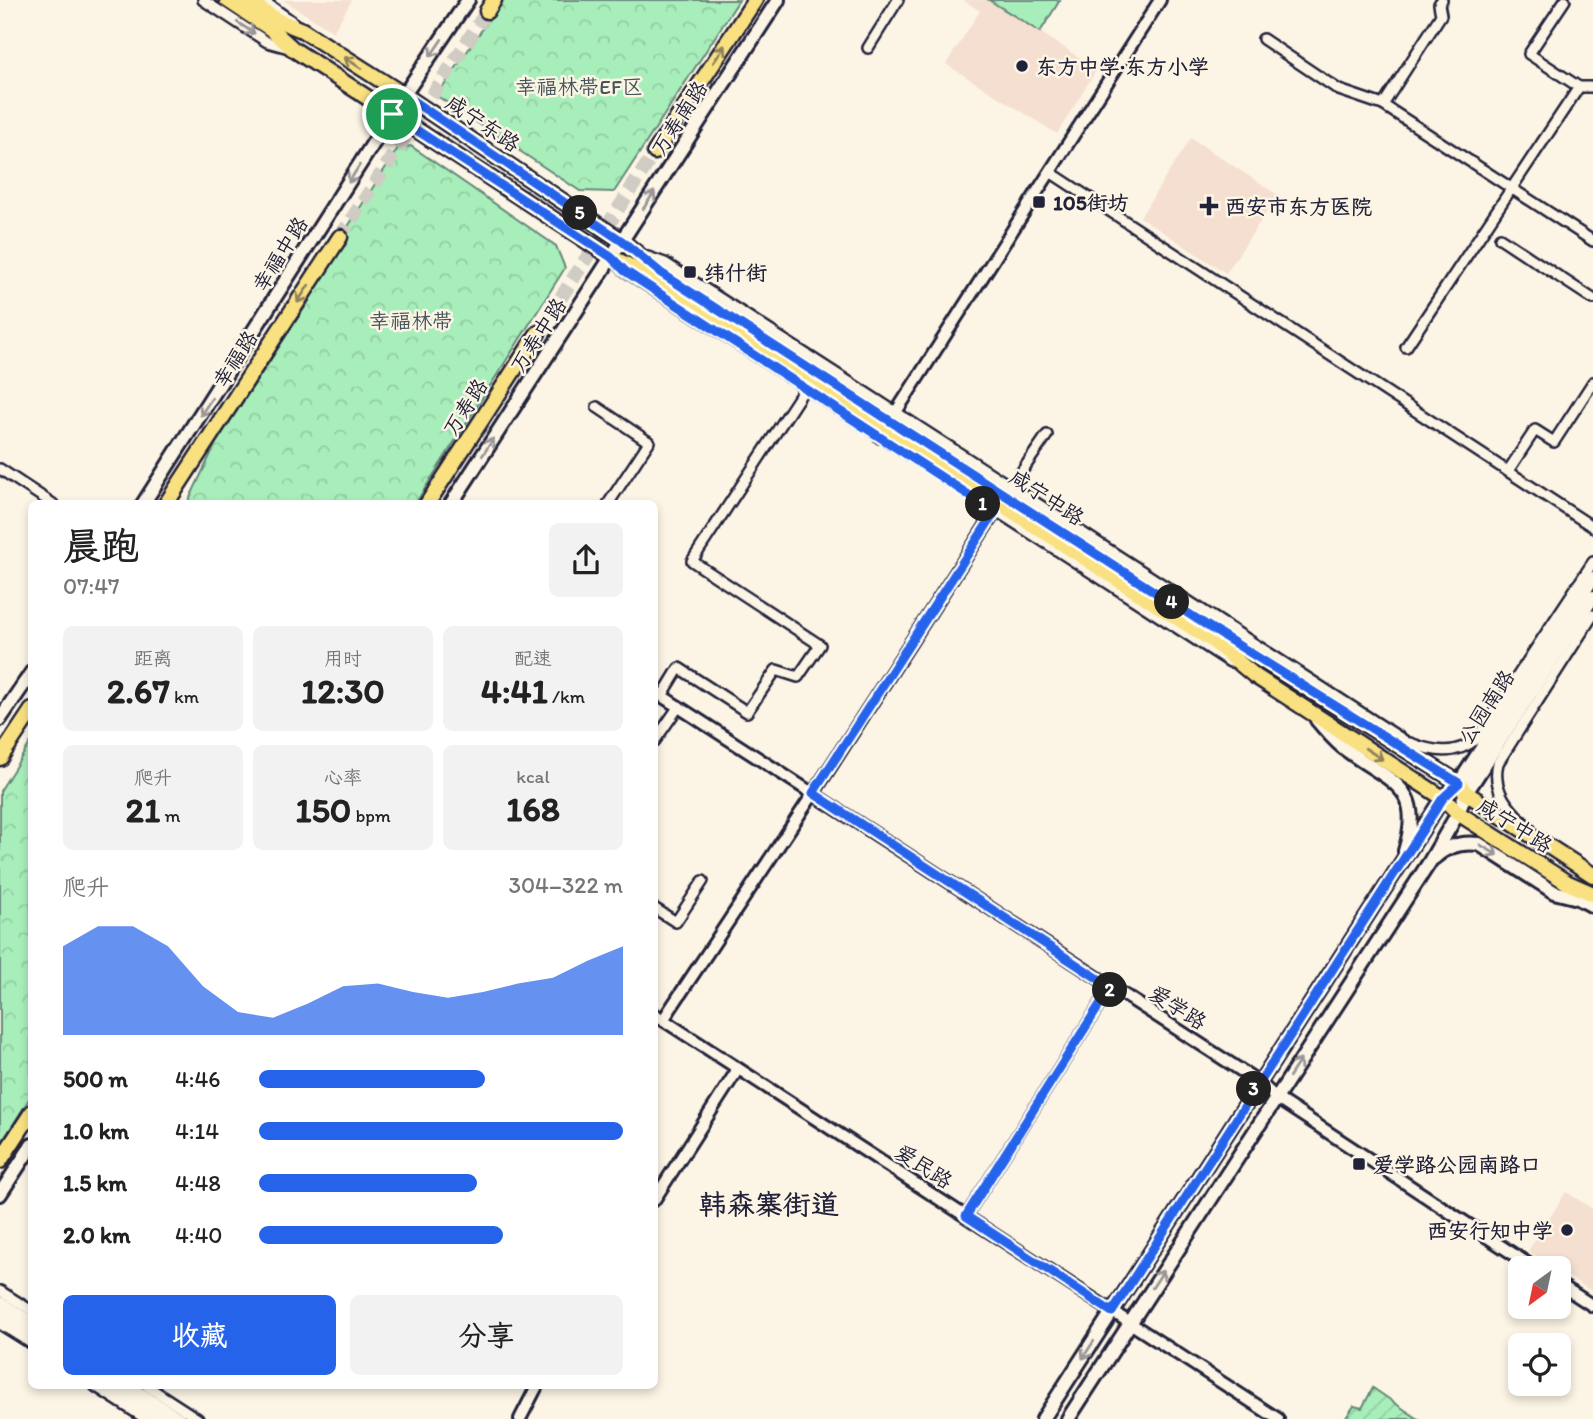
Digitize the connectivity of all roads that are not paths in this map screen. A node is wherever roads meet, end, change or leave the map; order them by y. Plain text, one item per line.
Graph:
1 (203, 0) edge
2 (227, 0) edge
3 (246, 0) edge
4 (262, 0) edge
5 (468, 0) edge
6 (755, 0) edge
7 (778, 0) edge
8 (898, 0) edge
9 (1160, 0) edge
10 (1442, 0) edge
11 (1565, 0) edge
12 (302, 30) junction
13 (1263, 39) dead end
14 (868, 48) dead end
15 (293, 49) junction
16 (1579, 87) junction
17 (1593, 87) edge
18 (404, 95) junction
19 (1383, 105) junction
20 (392, 114) junction
21 (655, 152) tunnel mouth
22 (1050, 172) junction
23 (1513, 188) junction
24 (340, 237) tunnel mouth
25 (1500, 238) dead end
26 (622, 241) junction
27 (1593, 242) edge
28 (611, 257) junction
29 (1593, 299) edge
30 (538, 333) tunnel mouth
31 (1406, 347) dead end
32 (1593, 382) edge
33 (804, 388) junction
34 (597, 407) dead end
35 (887, 424) junction
36 (1047, 435) dead end
37 (0, 469) edge
38 (1508, 471) junction
39 (47, 500) edge
40 (146, 500) edge
41 (169, 500) edge
42 (430, 500) edge
43 (454, 500) edge
44 (611, 500) edge
45 (1003, 500) junction
46 (1593, 527) edge
47 (1593, 562) edge
48 (1593, 578) edge
49 (1593, 597) edge
50 (1593, 615) edge
51 (28, 678) edge
52 (659, 693) edge
53 (678, 706) junction
54 (1310, 712) junction
55 (28, 716) edge
56 (0, 719) edge
57 (658, 736) edge
58 (1408, 743) junction
59 (0, 758) edge
60 (1420, 759) junction
61 (1463, 788) junction
62 (813, 793) junction
63 (1443, 798) junction
64 (1458, 813) junction
65 (1545, 843) junction
66 (1429, 863) junction
67 (1400, 866) junction
68 (1593, 869) edge
69 (1593, 875) edge
70 (703, 881) dead end
71 (1568, 883) junction
72 (1593, 894) edge
73 (1593, 905) edge
74 (658, 911) edge
75 (1111, 987) junction
76 (659, 1017) edge
77 (738, 1069) junction
78 (1259, 1082) junction
79 (1276, 1098) junction
80 (28, 1118) edge
81 (28, 1151) edge
82 (0, 1161) edge
83 (658, 1193) edge
84 (0, 1194) edge
85 (966, 1216) junction
86 (1516, 1256) edge
87 (0, 1291) edge
88 (1572, 1292) edge
89 (0, 1303) edge
90 (1593, 1306) edge
91 (28, 1308) edge
92 (1112, 1312) junction
93 (0, 1314) edge
94 (28, 1320) edge
95 (1129, 1323) junction
96 (0, 1324) edge
97 (28, 1332) edge
98 (28, 1342) edge
99 (100, 1389) edge
100 (116, 1389) edge
101 (133, 1389) edge
102 (152, 1389) edge
103 (535, 1389) edge
104 (1275, 1418) edge
105 (146, 1419) edge
106 (162, 1419) edge
107 (179, 1419) edge
108 (198, 1419) edge
109 (520, 1419) edge
110 (1043, 1419) edge
111 (1068, 1419) edge

1 -> 15 street
2 - 15 main road, 咸宁东路
3 - 12 main road, 咸宁东路
4 - 12 street
5 -> 18 main road, 幸福中路
21 -> 6 main road
26 -> 7 main road, 万寿南路
8 - 14 street
9 - 22 street
10 - 19 street
11 - 16 street
18 -> 12 main road, 咸宁东路
13 - 19 street
15 - 20 main road, 咸宁东路
16 - 17 street
16 - 23 street
18 - 20 main road, 幸福中路
18 - 26 main road, 咸宁东路
19 - 23 street
20 - 28 main road, 咸宁东路
20 -> 40 main road, 幸福中路
22 - 35 street
22 - 38 street
23 - 27 street
23 - 31 street
24 -> 41 main road, 幸福路
25 - 29 street
26 - 28 main road, 万寿南路
26 - 35 main road, 咸宁中路
28 - 33 street
28 - 35 main road, 咸宁中路
43 -> 28 main road, 万寿中路
30 - 42 main road, 万寿路
32 - 38 street
33 - 35 street
33 - 52 street
34 - 44 street
35 - 45 main road, 咸宁中路
35 - 45 street
36 - 45 street
37 - 39 street
38 - 46 street
45 - 54 main road, 咸宁中路
45 - 58 street
45 - 60 main road, 咸宁中路
45 - 62 street
47 - 58 street
48 - 61 main road, 公园南路
49 - 61 main road, 公园南路
50 - 65 street
51 - 56 main road
52 - 53 street, 爱学路
53 - 57 street
53 - 62 street, 爱学路
54 -> 63 main road, 咸宁中路
54 - 67 main road
55 - 59 main road
58 - 60 street
60 - 61 main road, 咸宁中路
61 - 63 main road, 公园南路
61 - 64 main road, 公园南路
61 - 65 main road, 咸宁中路
62 - 75 street, 爱学路
62 - 76 street
63 - 64 main road, 咸宁中路
63 - 67 main road, 公园南路
64 - 66 main road, 公园南路
64 - 71 main road, 咸宁中路
65 - 68 street
65 - 69 main road, 咸宁中路
66 -> 73 main road
79 -> 66 main road, 公园南路
67 - 78 main road, 公园南路
70 - 74 street
71 - 72 main road, 咸宁中路
71 - 73 street
75 - 78 street, 爱学路
75 - 85 street
76 - 77 street, 爱民路
77 - 83 street
77 - 85 street, 爱民路
78 - 79 street, 爱学路
78 - 92 main road, 公园南路
79 - 86 street, 爱学路
95 -> 79 main road, 公园南路
80 - 82 main road
81 - 84 main road
85 - 92 street, 爱民路
87 - 91 street
88 - 90 street
89 - 94 main road
92 - 95 street, 爱民路
92 -> 110 main road, 公园南路
93 - 97 main road
95 - 104 street, 爱民路
95 - 111 main road, 公园南路
96 - 98 street
99 - 105 street
100 - 106 main road
101 - 107 main road
102 - 108 street
103 - 109 street

